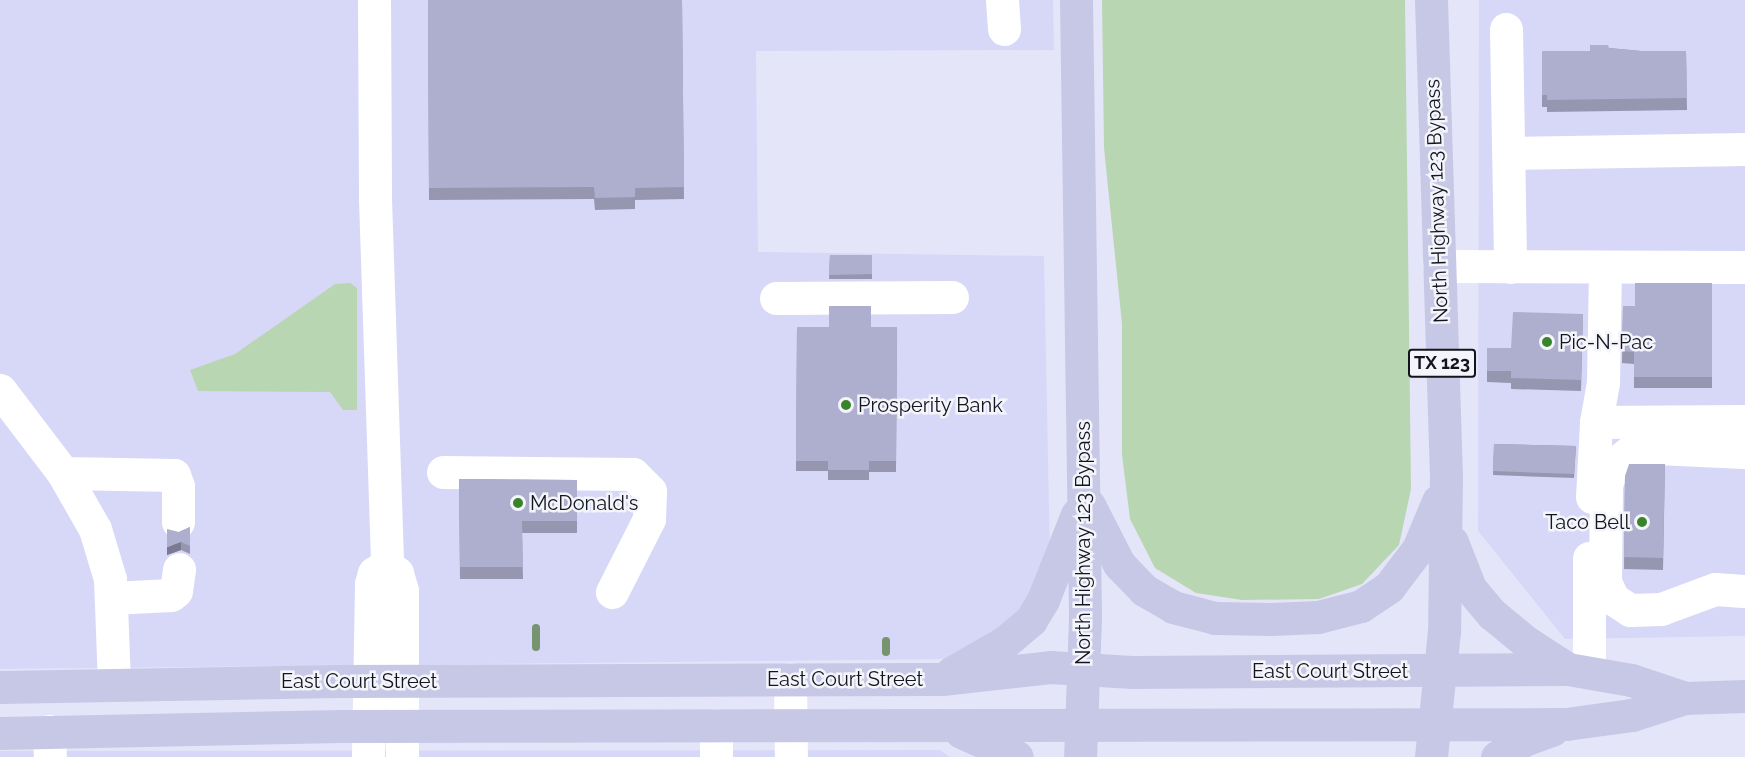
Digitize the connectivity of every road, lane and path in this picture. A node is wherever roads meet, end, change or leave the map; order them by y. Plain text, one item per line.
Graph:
1 (374, 0) edge
2 (1076, 0) edge
3 (1431, 0) edge
4 (1506, 29) dead end
5 (1745, 149) edge
6 (1509, 153) junction
7 (1439, 266) junction
8 (1510, 267) junction
9 (1744, 267) edge
10 (1605, 269) junction
11 (952, 297) dead end
12 (776, 298) dead end
13 (0, 390) edge
14 (1596, 422) junction
15 (1744, 436) edge
16 (443, 472) dead end
17 (63, 473) junction
18 (1084, 492) junction
19 (1446, 492) junction
20 (178, 522) dead end
21 (387, 565) junction
22 (178, 569) dead end
23 (620, 579) dead end
24 (1743, 591) dead end
25 (111, 598) junction
26 (1084, 669) junction
27 (1440, 670) junction
28 (1579, 670) junction
29 (942, 679) junction
30 (790, 680) junction
31 (369, 681) junction
32 (402, 681) junction
33 (114, 684) junction
34 (0, 687) edge
35 (1745, 696) edge
36 (1685, 698) junction
37 (1566, 724) junction
38 (716, 725) junction
39 (790, 725) junction
40 (940, 725) junction
41 (1081, 725) junction
42 (1434, 725) junction
43 (0, 733) edge
44 (368, 742) edge
45 (402, 742) edge
46 (50, 744) edge
47 (716, 757) edge
48 (790, 757) edge
49 (1017, 757) edge
50 (1080, 757) edge
51 (1431, 757) edge
52 (1497, 757) edge

1 - 21 lane
2 - 18 main road, North Highway 123 Bypass
3 - 7 main road, North Highway 123 Bypass / TX 123
4 - 6 lane
5 - 6 lane
6 - 8 lane
7 - 8 lane
7 - 19 main road, North Highway 123 Bypass / TX 123
8 - 10 lane
9 - 10 lane
10 - 14 lane
11 - 12 lane
13 - 17 lane
14 - 15 lane
14 - 28 lane
15 - 24 lane
16 - 23 lane
17 - 20 lane
17 - 25 lane
18 - 19 main road
18 - 26 main road, North Highway 123 Bypass
18 - 29 main road
19 - 27 main road, North Highway 123 Bypass / TX 123
19 - 28 main road
21 - 31 lane
21 - 32 lane
22 - 25 lane
25 - 33 lane
26 - 27 main road, East Court Street
26 - 29 main road, East Court Street
26 - 41 main road, North Highway 123 Bypass
27 - 28 main road, East Court Street
27 - 42 main road, North Highway 123 Bypass / TX 123
28 - 36 main road, East Court Street
29 - 30 main road, East Court Street
30 - 32 main road, East Court Street
30 - 39 lane
31 - 32 main road, East Court Street
31 - 33 main road, East Court Street
31 - 44 lane
32 - 45 lane
33 - 34 main road, East Court Street
35 - 36 main road, East Court Street
36 - 37 main road, East Court Street
37 - 42 main road, East Court Street
37 - 52 main road
38 - 39 main road, East Court Street
38 - 45 main road, East Court Street
38 - 47 lane
39 - 40 main road, East Court Street
39 - 48 lane
40 - 41 main road, East Court Street
40 - 49 main road
41 - 42 main road, East Court Street
41 - 50 main road, North Highway 123 Bypass
42 - 51 main road, TX 123
43 - 46 main road, East Court Street
44 - 45 main road, East Court Street
44 - 46 main road, East Court Street

